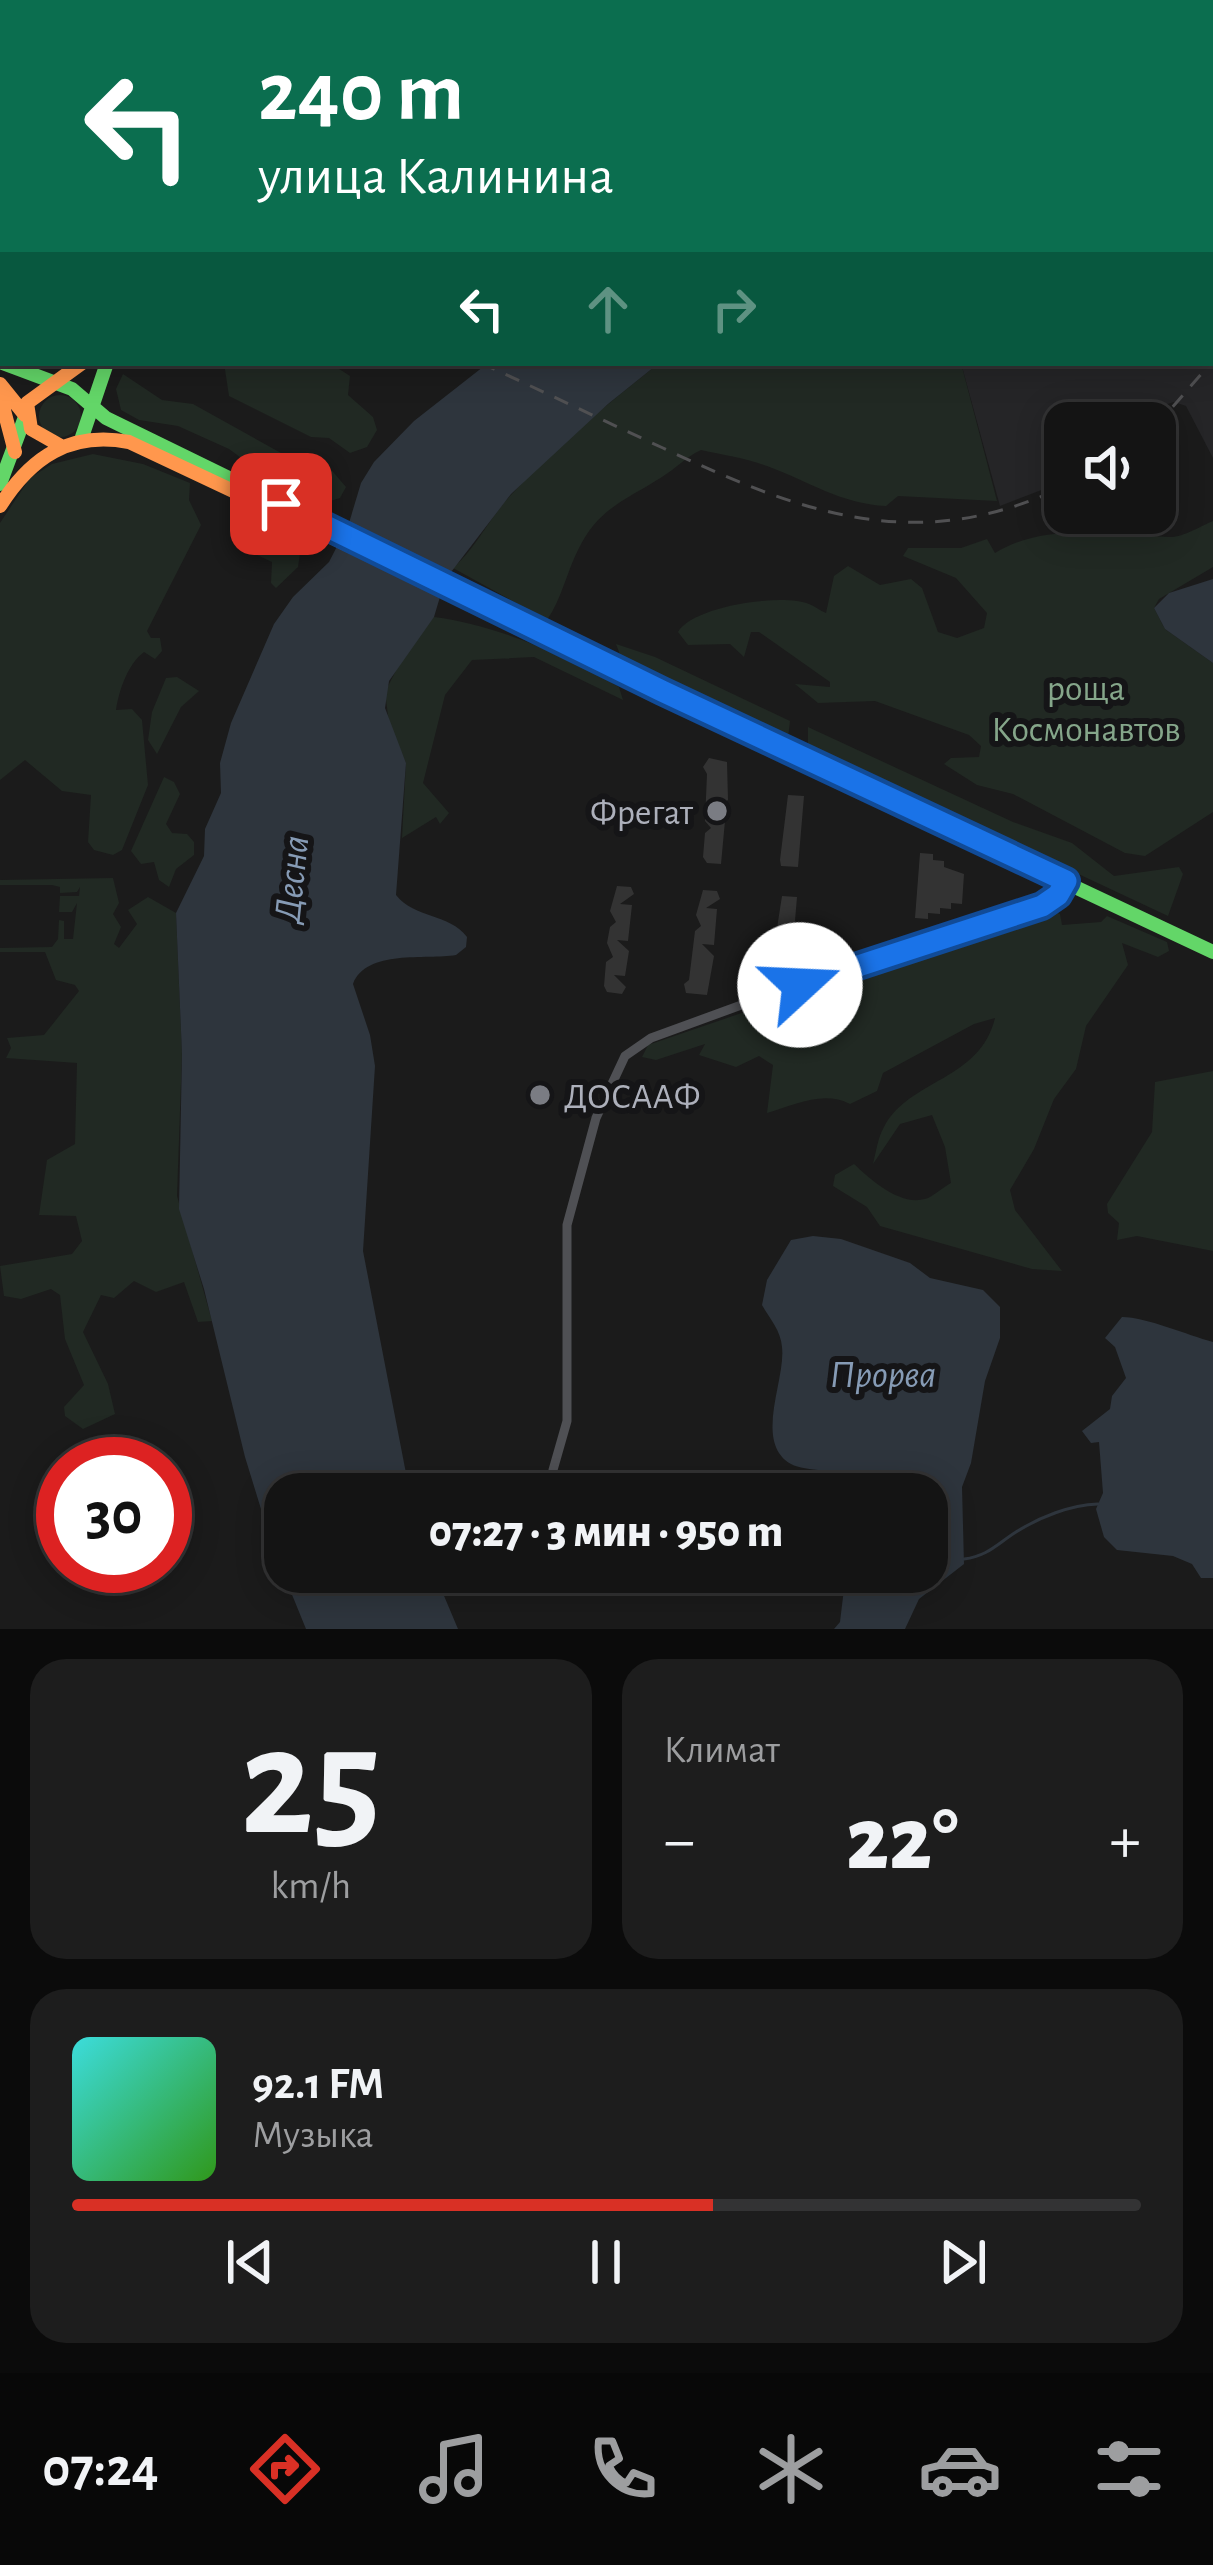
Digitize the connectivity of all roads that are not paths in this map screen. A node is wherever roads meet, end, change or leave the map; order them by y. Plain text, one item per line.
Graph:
1 (11, 366) edge
2 (77, 366) edge
3 (105, 366) edge
4 (53, 382) junction
5 (0, 384) edge
6 (0, 395) edge
7 (93, 407) junction
8 (25, 416) junction
9 (82, 437) junction
10 (61, 446) junction
11 (15, 452) junction
12 (200, 471) junction
13 (0, 484) edge
14 (0, 506) edge
15 (1066, 881) junction
16 (1213, 952) edge
17 (553, 1470) dead end

1 - 4 main road
2 - 4 main road
3 - 7 main road
4 - 7 main road
4 - 8 main road
5 - 8 main road
6 - 11 main road
7 - 9 main road
7 - 12 main road
8 - 10 main road
8 - 11 main road
9 - 10 main road
9 - 12 main road
10 - 14 main road
11 - 13 main road
12 - 15 main road
15 - 16 main road
15 - 17 street

